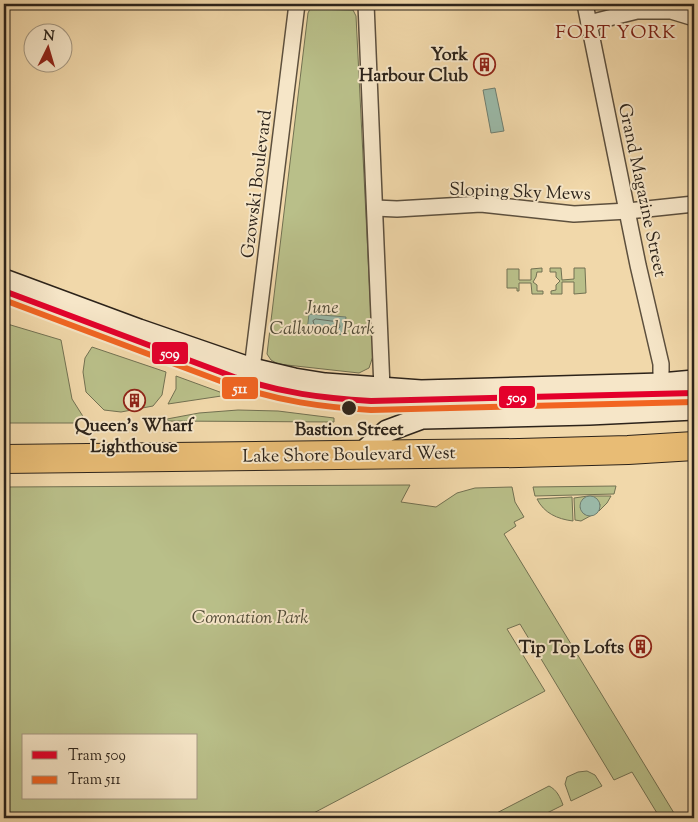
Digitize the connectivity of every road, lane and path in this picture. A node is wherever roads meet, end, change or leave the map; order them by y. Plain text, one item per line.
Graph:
1 (297, 4) edge
2 (366, 4) edge
3 (585, 4) edge
4 (694, 18) edge
5 (589, 23) junction
6 (694, 204) edge
7 (375, 208) junction
8 (628, 211) junction
9 (4, 280) edge
10 (252, 369) junction
11 (694, 381) edge
12 (662, 384) junction
13 (382, 388) junction
14 (694, 409) edge
15 (694, 446) edge
16 (361, 454) junction
17 (4, 459) edge

1 - 10 street, Gzowski Boulevard
2 - 7 street
3 - 5 street, Grand Magazine Street
4 - 5 street
5 - 8 street, Grand Magazine Street
6 - 8 street, Sloping Sky Mews
7 - 8 street, Sloping Sky Mews
7 - 13 street
8 - 12 street, Grand Magazine Street
9 - 10 street
10 - 13 street
11 - 12 street
12 - 13 street
14 - 16 street
15 - 16 highway, Lake Shore Boulevard West
16 - 17 highway, Lake Shore Boulevard West

